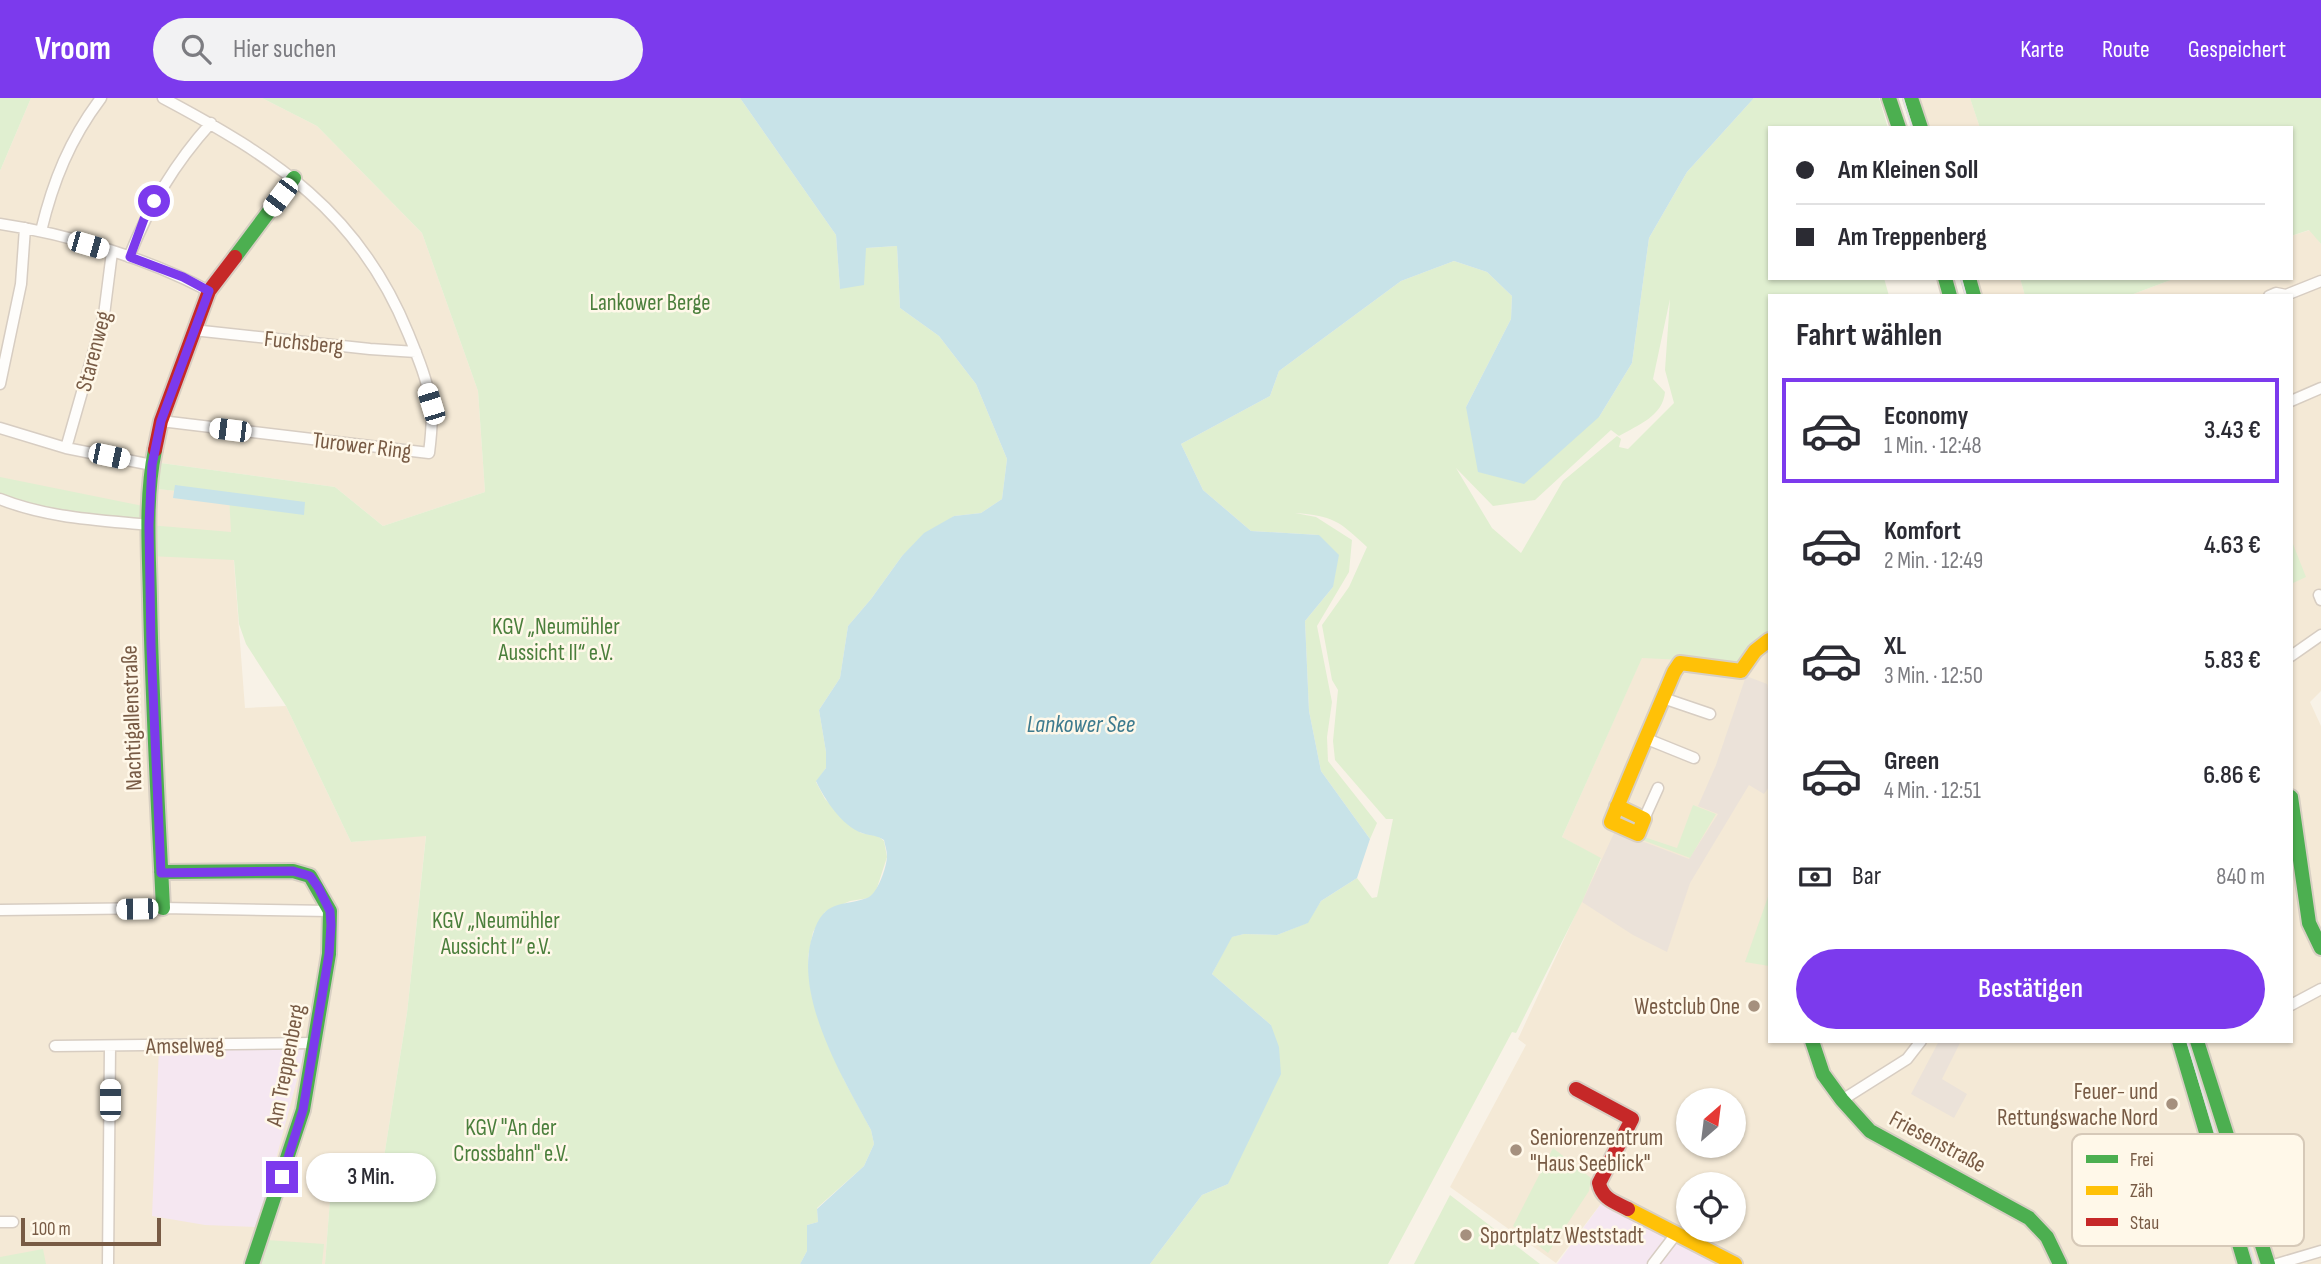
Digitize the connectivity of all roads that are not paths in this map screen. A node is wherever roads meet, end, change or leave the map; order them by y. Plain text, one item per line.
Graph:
1 (101, 98) edge
2 (163, 98) edge
3 (1889, 98) edge
4 (1911, 98) edge
5 (211, 123) junction
6 (1898, 126) edge
7 (1920, 126) edge
8 (294, 178) junction
9 (0, 224) edge
10 (25, 228) junction
11 (41, 231) junction
12 (112, 252) junction
13 (130, 257) junction
14 (2321, 281) edge
15 (209, 291) junction
16 (2288, 294) edge
17 (193, 330) junction
18 (415, 352) junction
19 (0, 384) edge
20 (2321, 388) edge
21 (2293, 400) edge
22 (161, 421) junction
23 (0, 428) edge
24 (66, 448) junction
25 (152, 465) junction
26 (0, 499) edge
27 (149, 525) junction
28 (2321, 635) edge
29 (1768, 641) edge
30 (2293, 655) edge
31 (1663, 698) junction
32 (1710, 715) dead end
33 (1647, 739) junction
34 (1694, 758) dead end
35 (1658, 788) dead end
36 (2293, 809) edge
37 (1644, 819) joint
38 (161, 873) junction
39 (163, 908) junction
40 (0, 910) edge
41 (330, 911) junction
42 (2321, 948) edge
43 (2321, 989) edge
44 (2293, 1004) edge
45 (314, 1043) junction
46 (1813, 1043) edge
47 (1919, 1043) edge
48 (2180, 1043) edge
49 (2198, 1043) edge
50 (55, 1046) dead end
51 (110, 1046) junction
52 (1576, 1089) dead end
53 (1842, 1100) junction
54 (2207, 1134) edge
55 (2227, 1134) edge
56 (0, 1222) edge
57 (13, 1222) dead end
58 (1676, 1234) joint
59 (1692, 1242) edge
60 (2240, 1246) edge
61 (2262, 1246) edge
62 (2321, 1251) edge
63 (108, 1264) edge
64 (253, 1264) edge
65 (1653, 1264) edge
66 (1735, 1264) edge
67 (2060, 1264) edge
68 (2245, 1264) edge
69 (2268, 1264) edge
70 (2277, 1264) edge

1 - 11 street
2 - 5 street, Turower Ring
3 - 6 street
4 - 7 street
5 - 8 street, Turower Ring
5 - 13 street
8 - 15 street, Nachtigallenstraße
8 - 18 street, Turower Ring
9 - 10 street
10 - 11 street
10 - 19 street
11 - 12 street
12 - 13 street
12 - 24 street, Starenweg
13 - 15 street
14 - 16 street
15 - 17 street, Nachtigallenstraße
17 - 18 street, Fuchsberg
17 - 22 street, Nachtigallenstraße
18 - 22 street, Turower Ring
20 - 21 street
22 - 25 street, Nachtigallenstraße
23 - 24 street
24 - 25 street
25 - 27 street, Nachtigallenstraße
26 - 27 street
27 - 38 street, Nachtigallenstraße
28 - 30 street
29 - 31 street
31 - 32 street
31 - 33 street
33 - 34 street
33 - 37 street
35 - 37 street
36 - 42 street
38 - 39 street, Nachtigallenstraße
38 - 41 street
39 - 40 street
39 - 41 street
41 - 45 street, Am Treppenberg
43 - 44 street
45 - 51 street, Amselweg
45 - 64 street, Am Treppenberg
46 - 53 street, Friesenstraße
47 - 53 street
48 - 54 street
49 - 55 street
50 - 51 street, Amselweg
51 - 63 street
52 - 58 street
53 - 67 street, Friesenstraße
56 - 57 street
58 - 65 street
59 - 66 street
60 - 68 street
61 - 69 street
62 - 70 street

